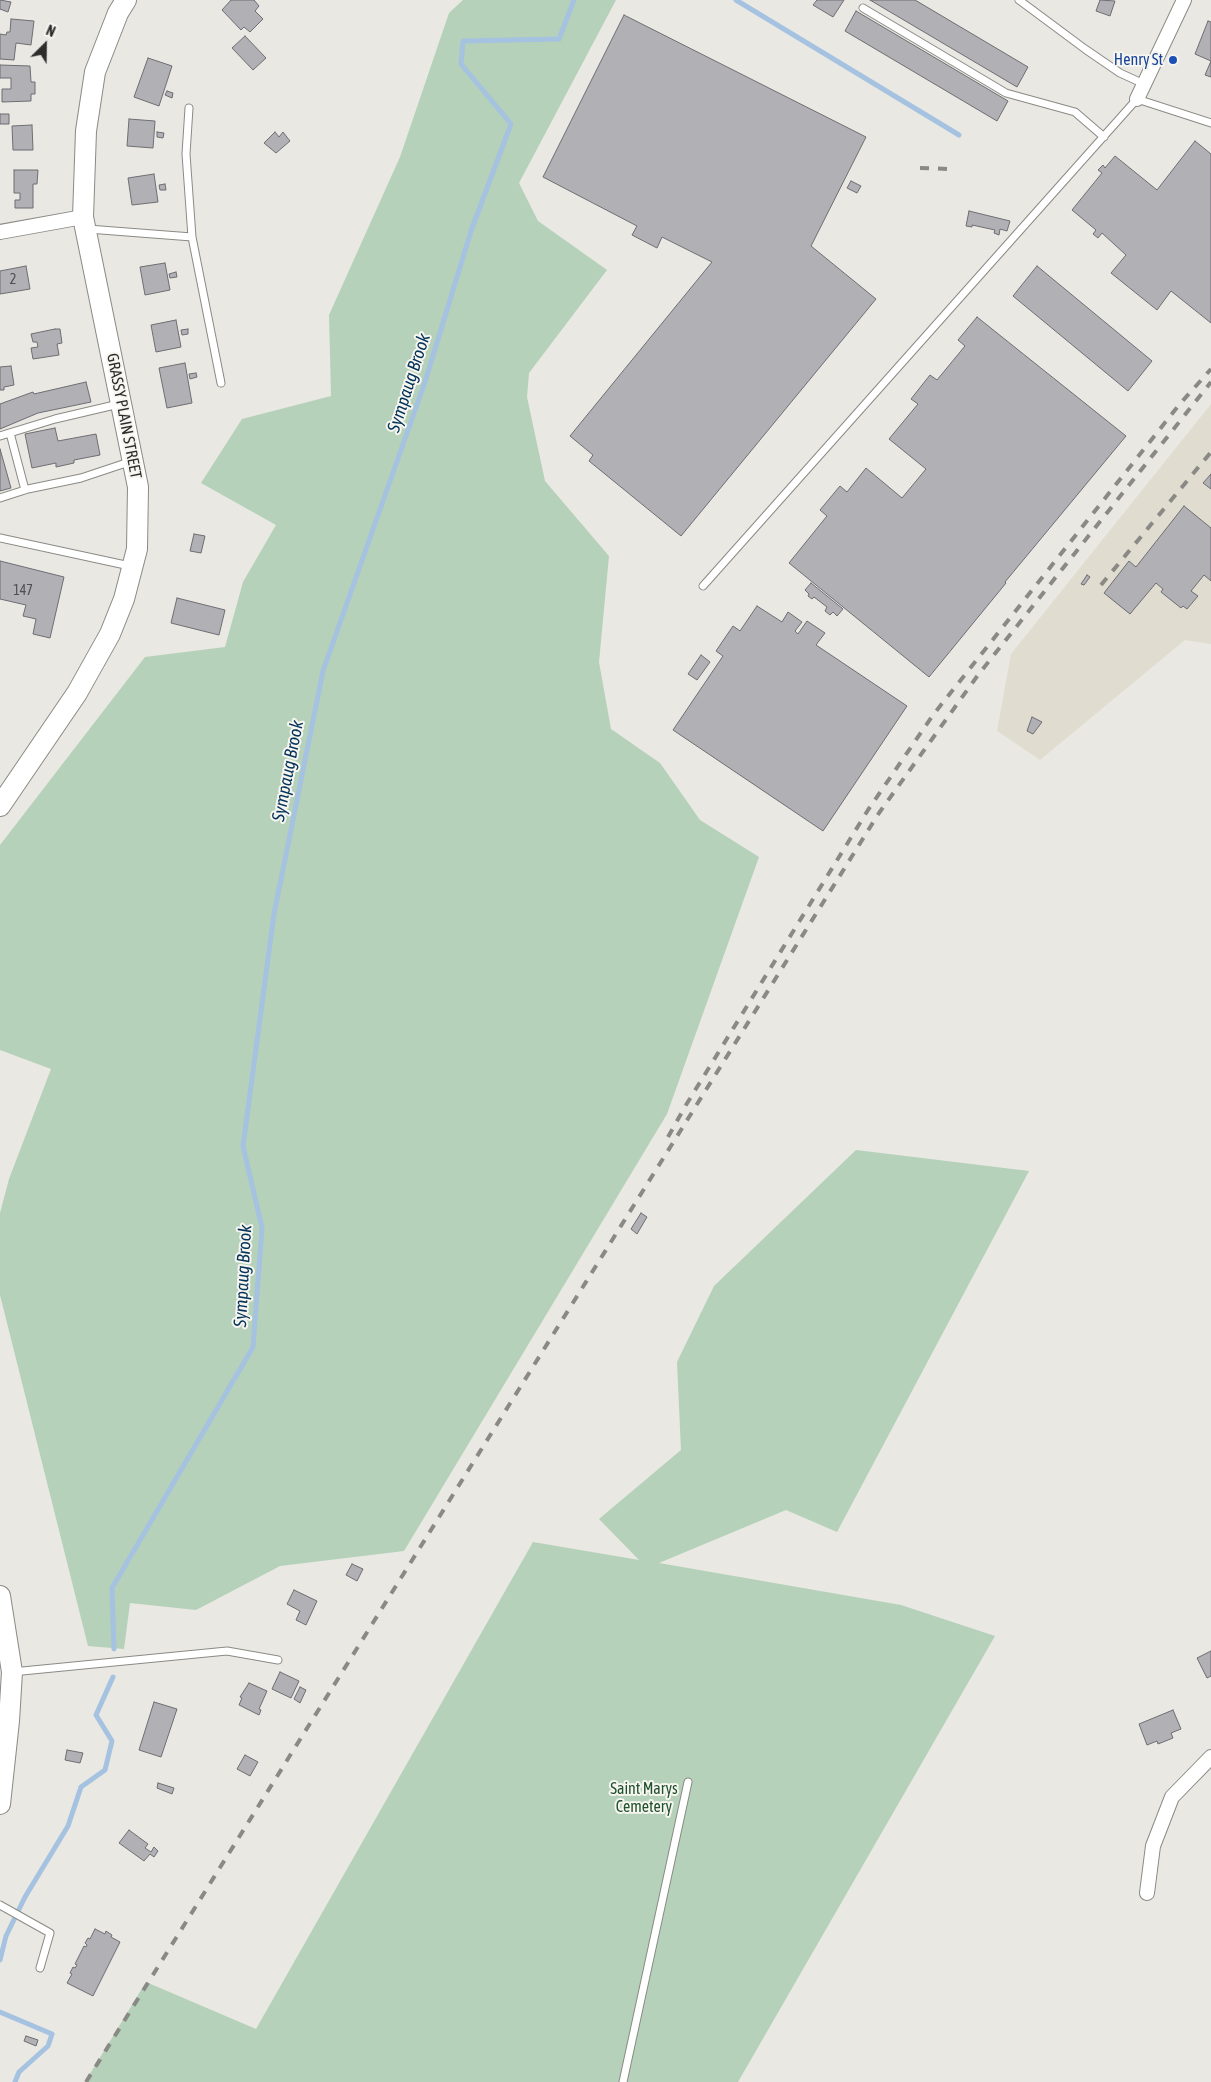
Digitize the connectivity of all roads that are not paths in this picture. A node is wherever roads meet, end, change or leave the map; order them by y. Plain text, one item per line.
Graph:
1 (126, 0) edge
2 (1019, 0) edge
3 (1184, 0) edge
4 (863, 8) dead end
5 (1144, 84) junction
6 (1137, 99) junction
7 (189, 108) dead end
8 (1211, 123) edge
9 (1104, 137) junction
10 (84, 222) junction
11 (0, 232) edge
12 (192, 237) junction
13 (220, 383) dead end
14 (122, 403) junction
15 (10, 433) junction
16 (0, 436) edge
17 (133, 461) junction
18 (25, 490) junction
19 (0, 498) edge
20 (0, 538) edge
21 (132, 567) junction
22 (703, 586) dead end
23 (0, 806) edge
24 (0, 1596) edge
25 (278, 1660) dead end
26 (12, 1672) junction
27 (1211, 1757) edge
28 (688, 1782) dead end
29 (0, 1804) edge
30 (1147, 1893) dead end
31 (0, 1905) edge
32 (40, 1968) dead end
33 (623, 2082) edge

1 - 10 main road, GRASSY PLAIN STREET
2 - 5 lane
3 - 5 street
4 - 9 lane
5 - 6 street
6 - 8 lane
6 - 9 lane
7 - 12 lane
9 - 22 lane
10 - 11 street
10 - 12 lane
10 - 14 main road, GRASSY PLAIN STREET
12 - 13 lane
14 - 15 lane
14 - 17 main road, GRASSY PLAIN STREET
15 - 16 lane
15 - 18 lane
17 - 18 lane
17 - 21 main road, GRASSY PLAIN STREET
18 - 19 lane
20 - 21 lane
21 - 23 main road, GRASSY PLAIN STREET
24 - 26 main road
25 - 26 lane
26 - 29 main road
27 - 30 street
28 - 33 lane
31 - 32 lane

